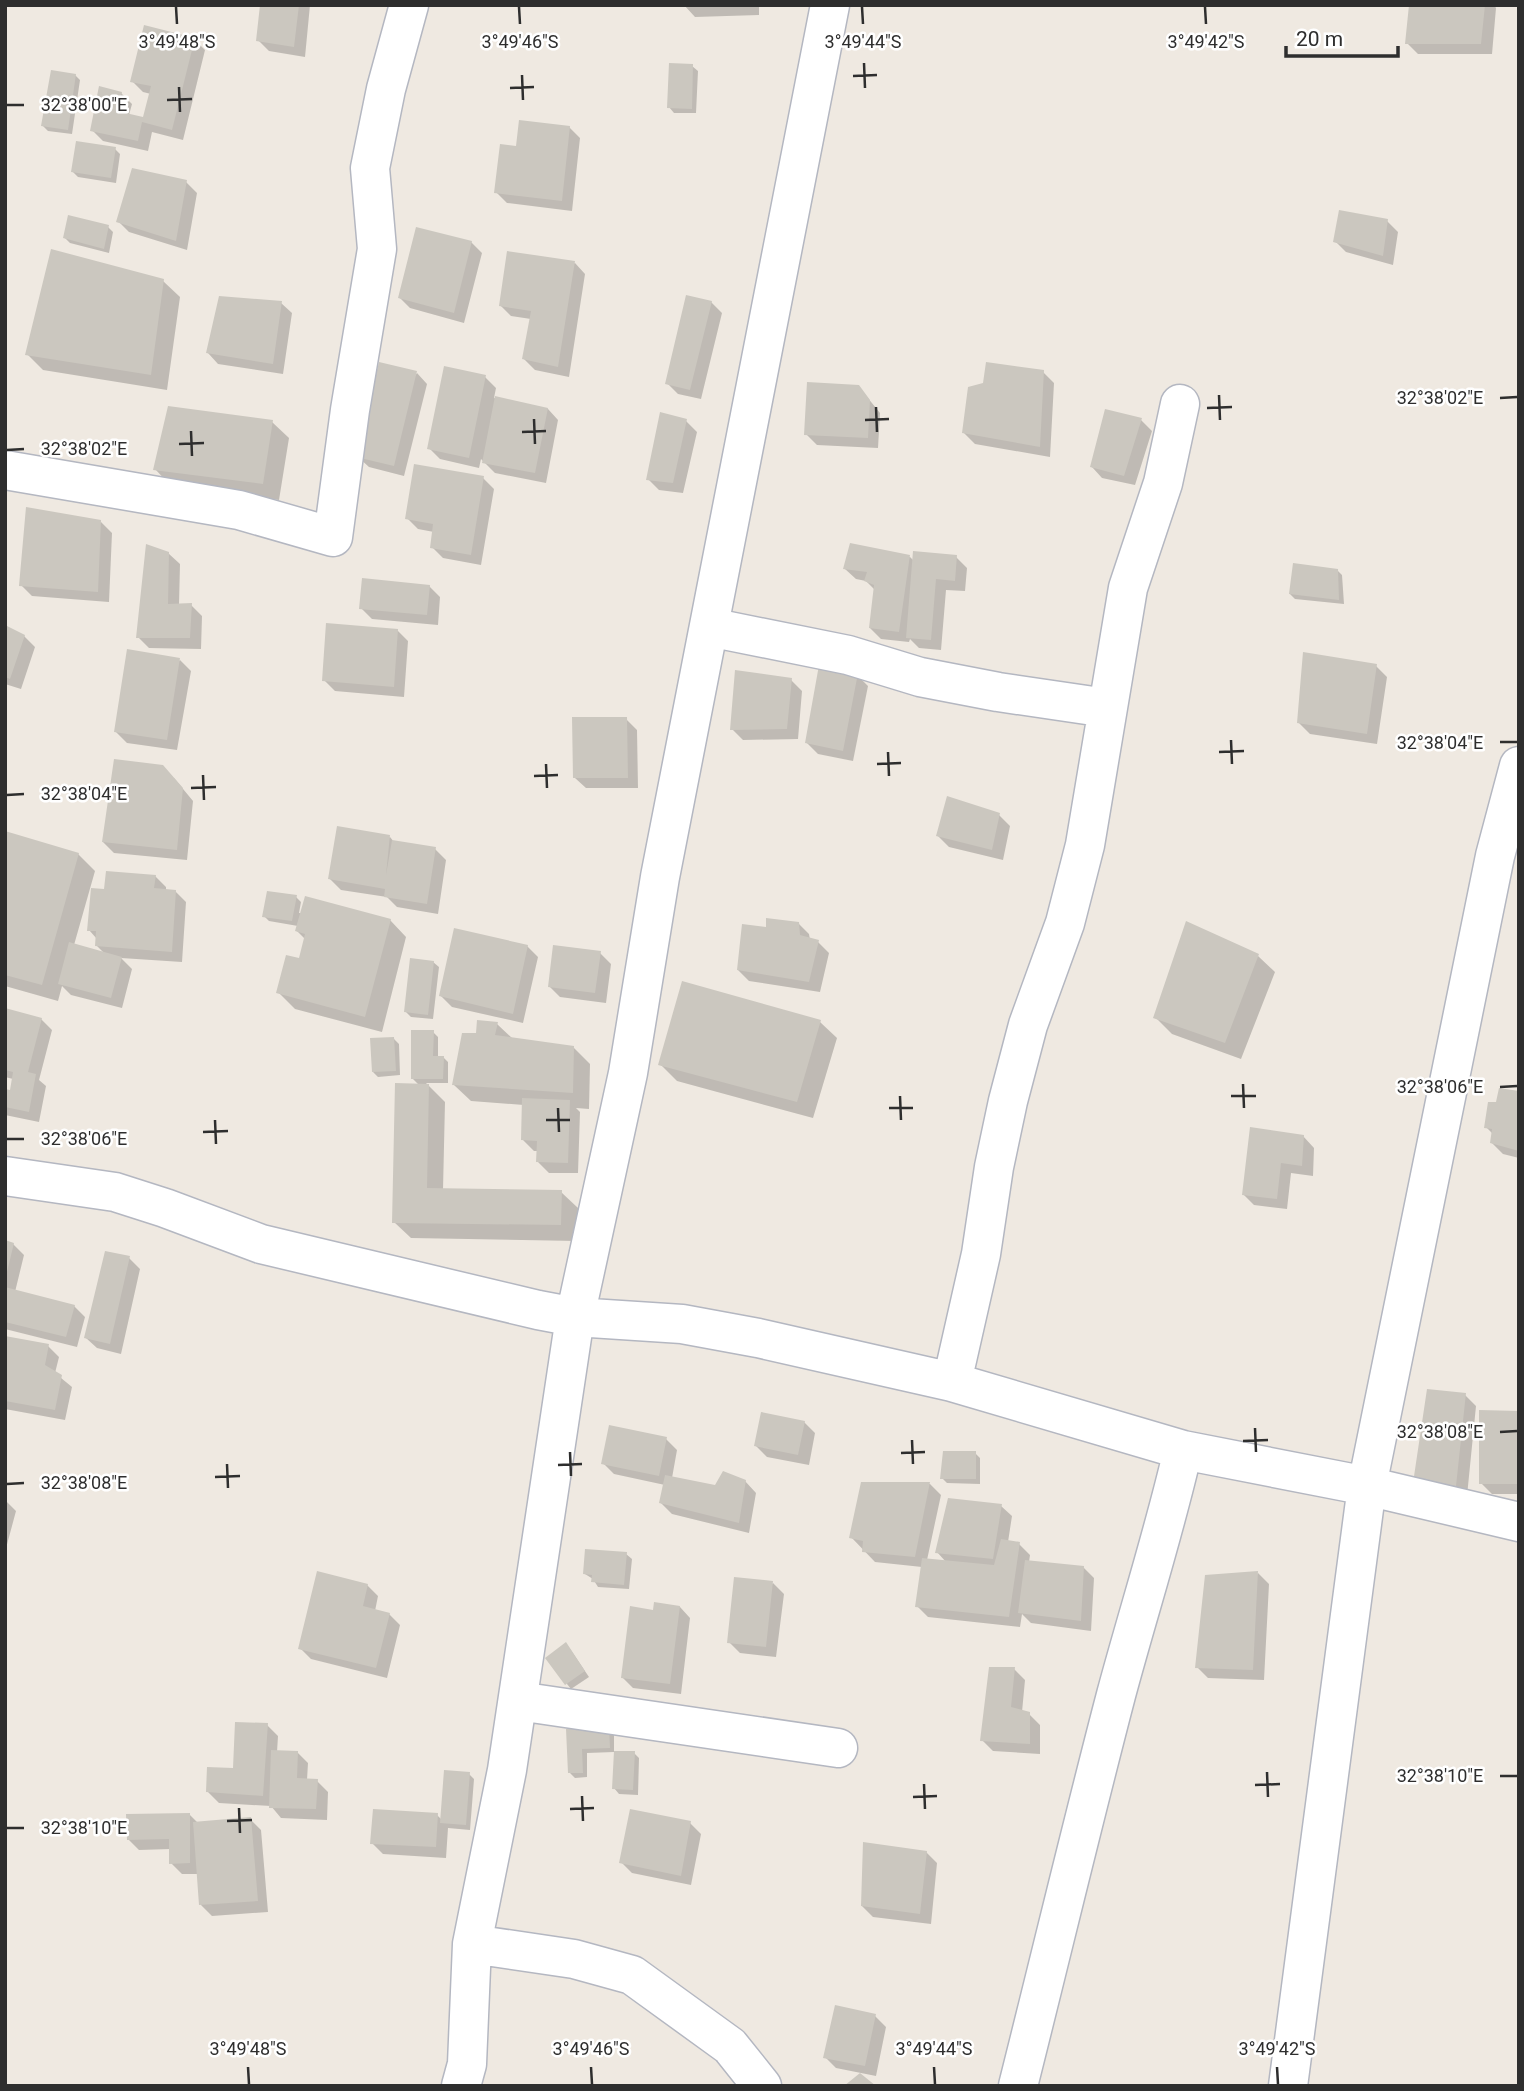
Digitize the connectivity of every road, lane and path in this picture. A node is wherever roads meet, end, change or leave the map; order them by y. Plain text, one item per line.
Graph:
1 (409, 5) edge
2 (830, 5) edge
3 (1180, 404) dead end
4 (5, 470) edge
5 (709, 627) junction
6 (1107, 708) junction
7 (1519, 766) edge
8 (5, 1175) edge
9 (575, 1317) junction
10 (952, 1382) junction
11 (1183, 1450) junction
12 (1367, 1486) junction
13 (1519, 1522) edge
14 (518, 1701) junction
15 (838, 1748) dead end
16 (472, 1944) junction
17 (461, 2086) edge
18 (762, 2086) edge
19 (1018, 2086) edge
20 (1288, 2086) edge

1 - 4 street
2 - 5 street
3 - 6 street
5 - 6 street
5 - 9 street
6 - 10 street
7 - 12 street
8 - 9 street
9 - 10 street
9 - 14 street
10 - 11 street
11 - 12 street
11 - 19 street
12 - 13 street
12 - 20 street
14 - 15 street
14 - 16 street
16 - 17 street
16 - 18 street

